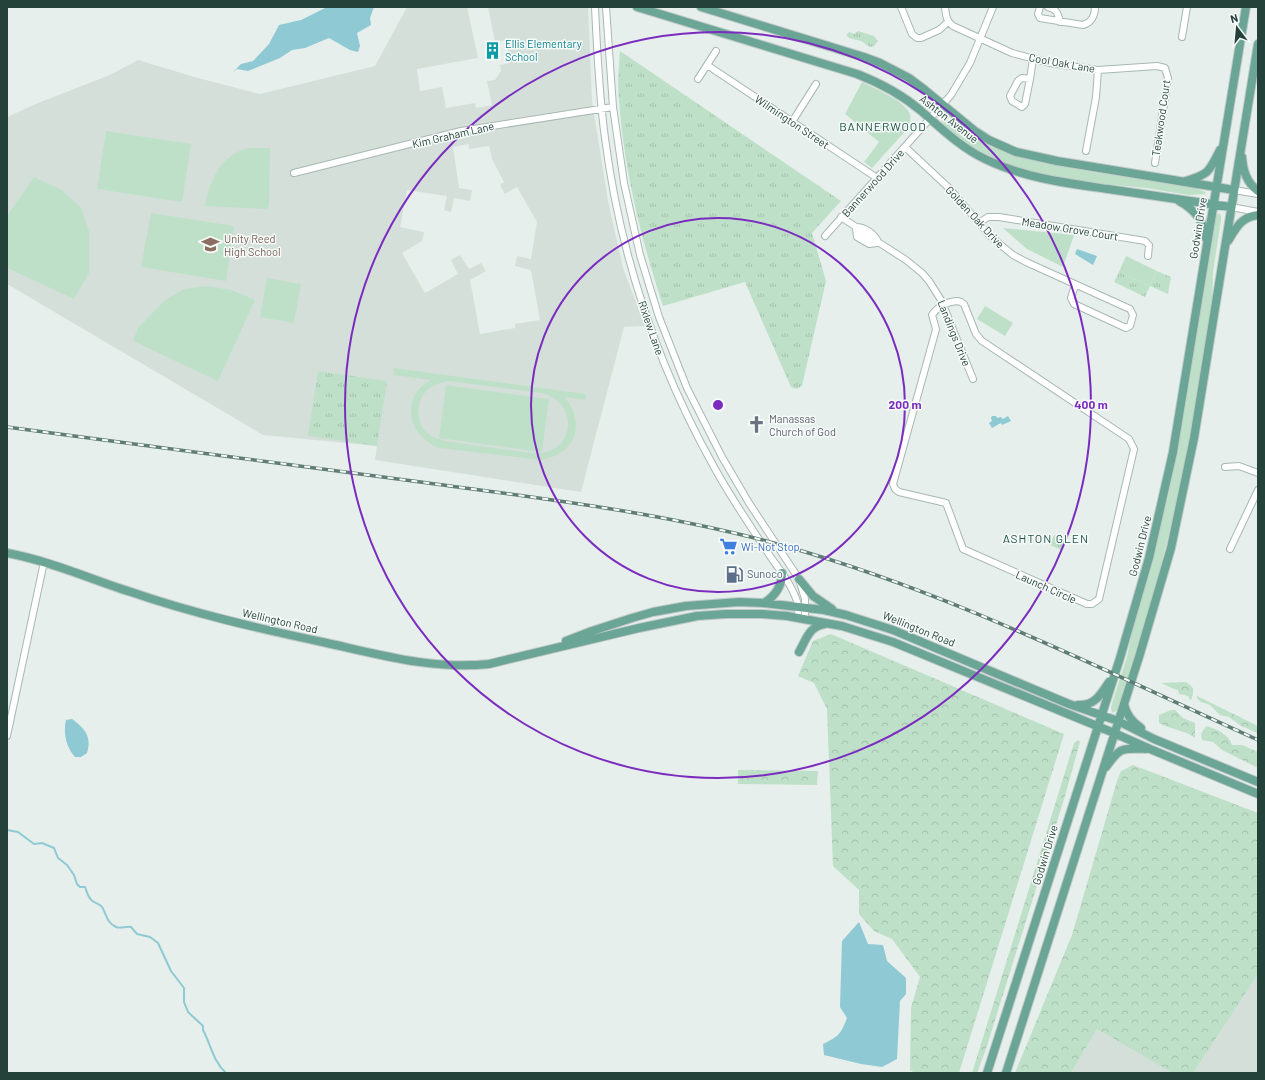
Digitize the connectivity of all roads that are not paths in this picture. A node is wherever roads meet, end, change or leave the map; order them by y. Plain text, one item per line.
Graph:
1 (595, 7) edge
2 (606, 7) edge
3 (637, 7) edge
4 (701, 7) edge
5 (901, 7) edge
6 (945, 7) edge
7 (993, 7) edge
8 (1040, 7) edge
9 (1048, 7) edge
10 (1095, 7) edge
11 (1187, 7) edge
12 (1246, 7) edge
13 (948, 22) junction
14 (1060, 22) junction
15 (1182, 37) dead end
16 (980, 39) junction
17 (1258, 44) edge
18 (716, 51) dead end
19 (1033, 59) junction
20 (707, 65) junction
21 (1098, 70) junction
22 (1167, 72) joint
23 (698, 79) dead end
24 (1030, 79) junction
25 (816, 84) dead end
26 (943, 104) junction
27 (613, 106) junction
28 (601, 108) junction
29 (930, 119) junction
30 (792, 122) junction
31 (1224, 140) junction
32 (1242, 144) junction
33 (905, 147) junction
34 (1086, 150) dead end
35 (1155, 163) dead end
36 (294, 173) dead end
37 (877, 178) junction
38 (1184, 182) junction
39 (1216, 187) junction
40 (1234, 190) junction
41 (1258, 190) edge
42 (1258, 194) edge
43 (1173, 198) junction
44 (1214, 205) junction
45 (1231, 207) junction
46 (1258, 214) edge
47 (841, 217) junction
48 (979, 223) junction
49 (856, 227) junction
50 (825, 236) dead end
51 (878, 242) junction
52 (1225, 245) junction
53 (1206, 246) junction
54 (1148, 256) dead end
55 (1075, 284) junction
56 (943, 304) junction
57 (973, 379) dead end
58 (1225, 467) dead end
59 (1258, 473) edge
60 (1258, 490) edge
61 (1230, 549) dead end
62 (7, 553) edge
63 (44, 562) junction
64 (782, 573) junction
65 (799, 579) junction
66 (764, 602) junction
67 (802, 606) junction
68 (846, 615) junction
69 (802, 618) junction
70 (829, 623) junction
71 (555, 647) junction
72 (799, 652) dead end
73 (1114, 674) junction
74 (1124, 702) junction
75 (1069, 704) junction
76 (1101, 715) junction
77 (1118, 721) junction
78 (1098, 727) junction
79 (1114, 733) junction
80 (7, 736) edge
81 (1154, 739) junction
82 (1150, 750) junction
83 (1102, 773) junction
84 (1258, 782) edge
85 (1258, 794) edge
86 (987, 1073) edge
87 (1006, 1073) edge

1 - 28 street, Rixlew Lane
2 - 27 street, Rixlew Lane
3 - 29 main road, Ashton Avenue
4 - 26 main road, Ashton Avenue
5 - 13 street
6 - 13 street
7 - 16 street, Bannerwood Drive
8 - 14 street
9 - 14 street
10 - 14 street
11 - 15 street
12 - 31 main road, Godwin Drive
13 - 16 street, Cool Oak Lane
16 - 19 street, Cool Oak Lane
16 - 26 street, Bannerwood Drive
17 - 32 main road
18 - 20 street
19 - 21 street, Cool Oak Lane
19 - 24 street
20 - 23 street
20 - 30 street, Wilmington Street
21 - 22 street, Cool Oak Lane
21 - 34 street
22 - 35 street, Teakwood Court
24 - 24 street
25 - 30 street
26 - 29 street, Bannerwood Drive
26 - 38 main road, Ashton Avenue
27 - 28 street, Kim Graham Lane
27 - 65 street, Rixlew Lane
28 - 36 street, Kim Graham Lane
28 - 64 street, Rixlew Lane
29 - 33 street, Bannerwood Drive
29 - 43 main road, Ashton Avenue
30 - 37 street, Wilmington Street
31 - 38 main road
31 - 39 main road, Godwin Drive
32 - 40 main road
32 - 41 main road
33 - 37 street, Bannerwood Drive
33 - 48 street, Golden Oak Drive
37 - 47 street, Bannerwood Drive
38 - 39 main road, Ashton Avenue
39 - 40 main road, Ashton Avenue
39 - 44 main road, Godwin Drive
40 - 42 street, Ashton Avenue
40 - 45 main road
43 - 44 main road, Ashton Avenue
43 - 53 main road
44 - 45 main road, Ashton Avenue
44 - 53 main road, Godwin Drive
45 - 46 street, Ashton Avenue
45 - 52 main road
46 - 52 main road
47 - 49 street, Landings Drive
47 - 50 street, Bannerwood Drive
48 - 54 street, Meadow Grove Court
48 - 55 street, Golden Oak Drive
49 - 51 street, Landings Drive
49 - 51 street, Landings Drive
51 - 56 street, Landings Drive
52 - 74 main road
53 - 73 main road, Godwin Drive
55 - 55 street, Golden Oak Drive
56 - 56 street, Launch Circle
56 - 57 street, Landings Drive
58 - 59 street
60 - 61 street
62 - 63 main road, Wellington Road
63 - 71 main road, Wellington Road
63 - 80 street
64 - 66 main road
64 - 67 street, Rixlew Lane
65 - 67 street, Rixlew Lane
65 - 68 main road
66 - 67 main road, Wellington Road
66 - 71 main road, Wellington Road
67 - 68 main road, Wellington Road
67 - 69 street, Rixlew Lane
68 - 75 main road, Wellington Road
69 - 70 main road, Wellington Road
69 - 71 main road, Wellington Road
70 - 72 main road
70 - 78 main road, Wellington Road
73 - 75 main road
73 - 76 main road, Godwin Drive
74 - 77 main road
74 - 81 main road
75 - 76 main road, Wellington Road
76 - 77 main road, Wellington Road
76 - 78 main road, Godwin Drive
77 - 79 main road
77 - 81 main road, Wellington Road
78 - 79 main road, Wellington Road
78 - 86 main road, Godwin Drive
79 - 82 main road, Wellington Road
79 - 83 main road
81 - 84 main road, Wellington Road
82 - 83 main road
82 - 85 main road, Wellington Road
83 - 87 main road

